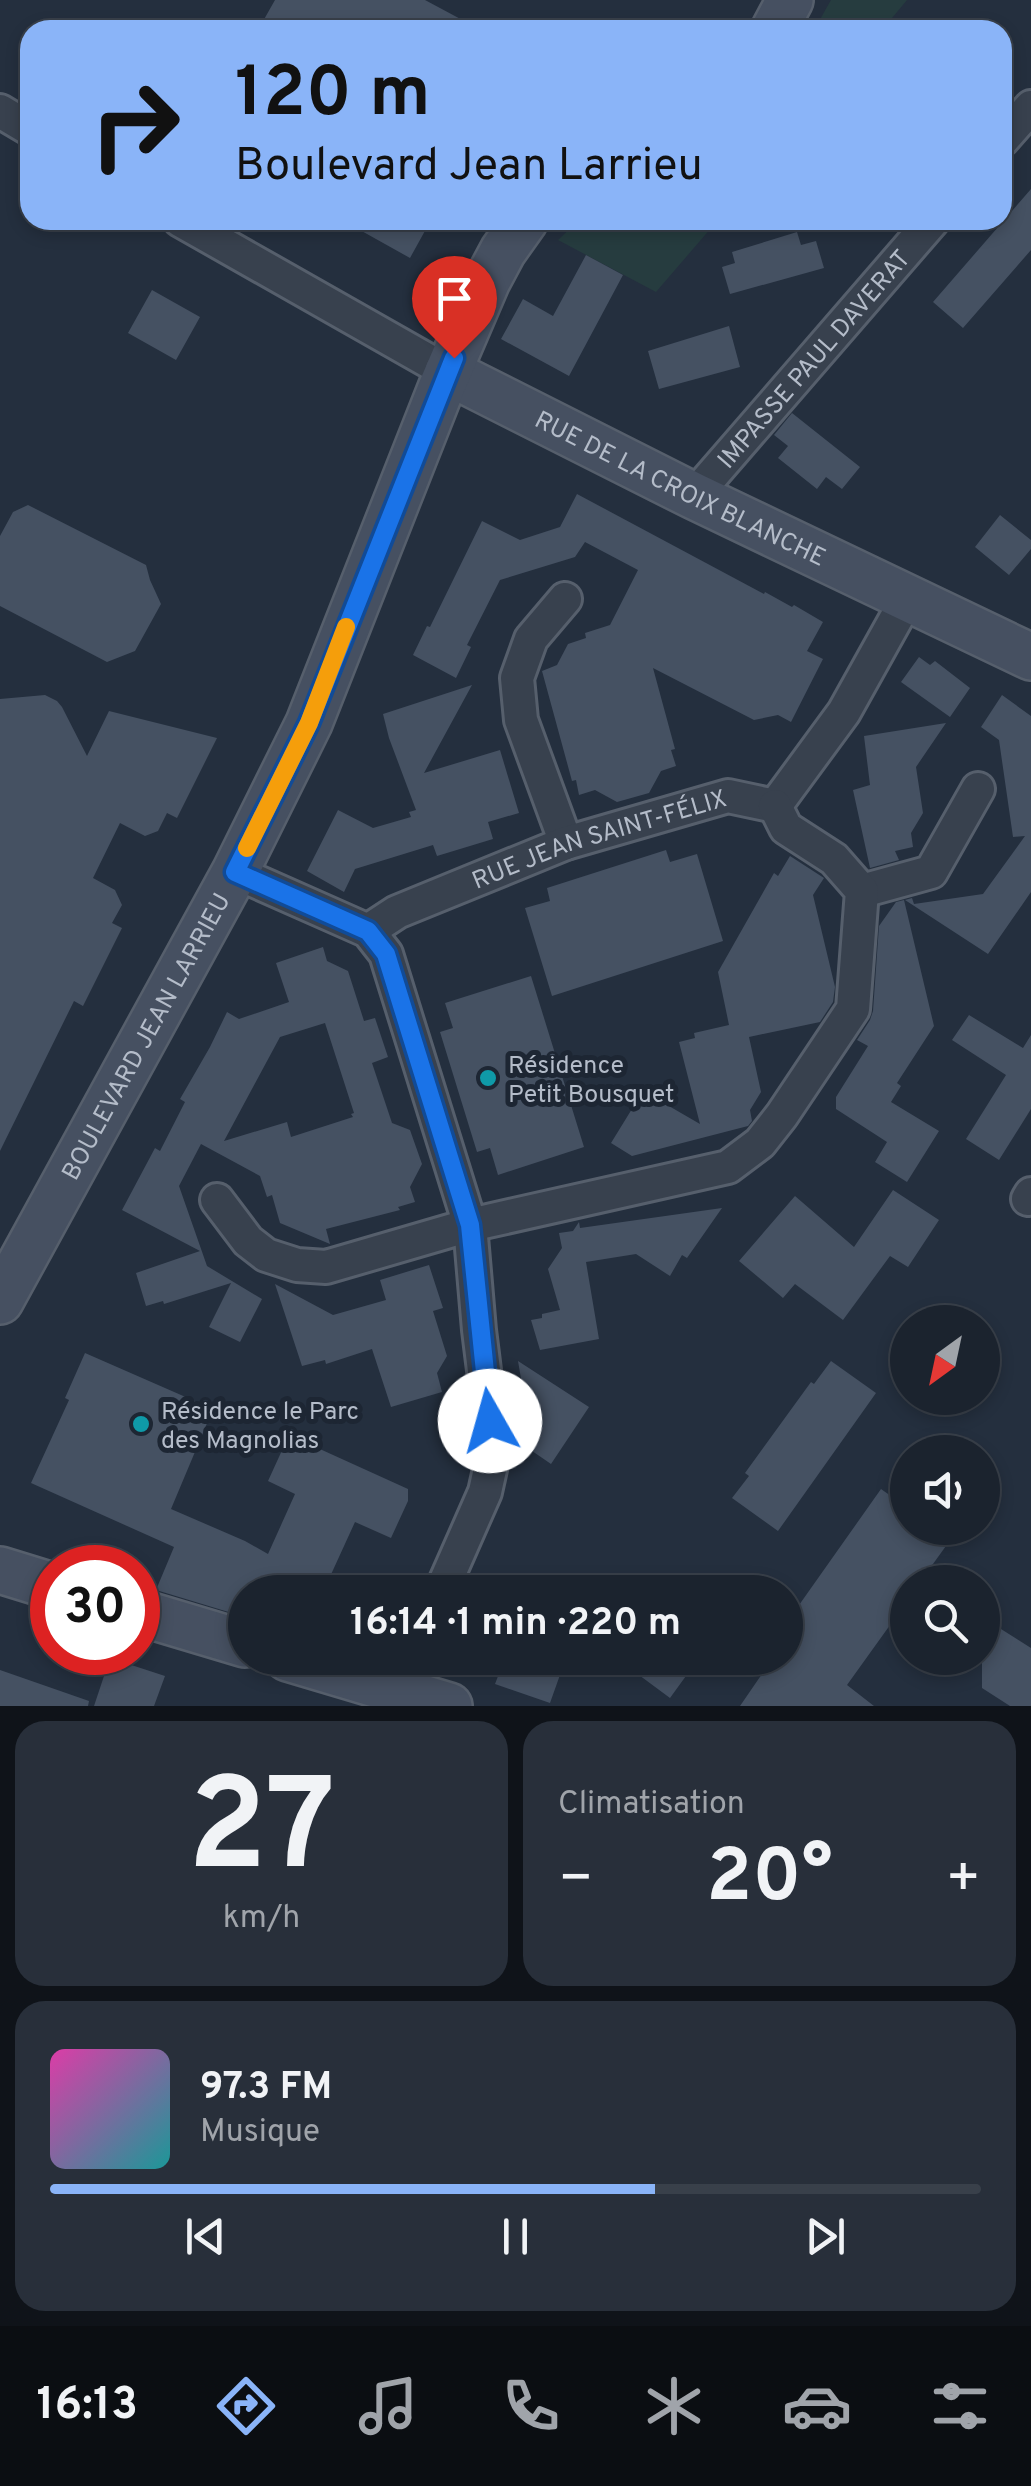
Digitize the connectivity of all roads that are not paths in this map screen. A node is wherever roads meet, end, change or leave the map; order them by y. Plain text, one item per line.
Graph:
1 (1031, 107) edge
2 (1012, 129) edge
3 (198, 230) edge
4 (518, 230) edge
5 (925, 230) edge
6 (448, 372) junction
7 (694, 496) junction
8 (565, 599) dead end
9 (907, 599) junction
10 (1031, 656) edge
11 (978, 789) dead end
12 (775, 806) junction
13 (566, 843) junction
14 (235, 872) junction
15 (862, 891) junction
16 (368, 931) junction
17 (218, 1200) dead end
18 (470, 1225) junction
19 (0, 1301) edge
20 (0, 1570) edge
21 (448, 1575) edge
22 (30, 1579) edge
23 (160, 1619) edge
24 (228, 1639) edge
25 (410, 1675) edge
26 (449, 1706) edge

1 - 2 street
3 - 6 street, RUE DE LA CROIX BLANCHE
4 - 6 street, BOULEVARD JEAN LARRIEU
5 - 7 street, IMPASSE PAUL DAVERAT
6 - 7 street, RUE DE LA CROIX BLANCHE
6 - 14 street, BOULEVARD JEAN LARRIEU
7 - 9 street, RUE DE LA CROIX BLANCHE
8 - 13 street
9 - 10 street, RUE DE LA CROIX BLANCHE
9 - 12 street
11 - 15 street
12 - 13 street, RUE JEAN SAINT-FÉLIX
12 - 15 street
13 - 16 street, RUE JEAN SAINT-FÉLIX
14 - 16 street
14 - 19 street, BOULEVARD JEAN LARRIEU
15 - 18 street
16 - 18 street
17 - 18 street
18 - 21 street
20 - 22 street
23 - 24 street
25 - 26 street

